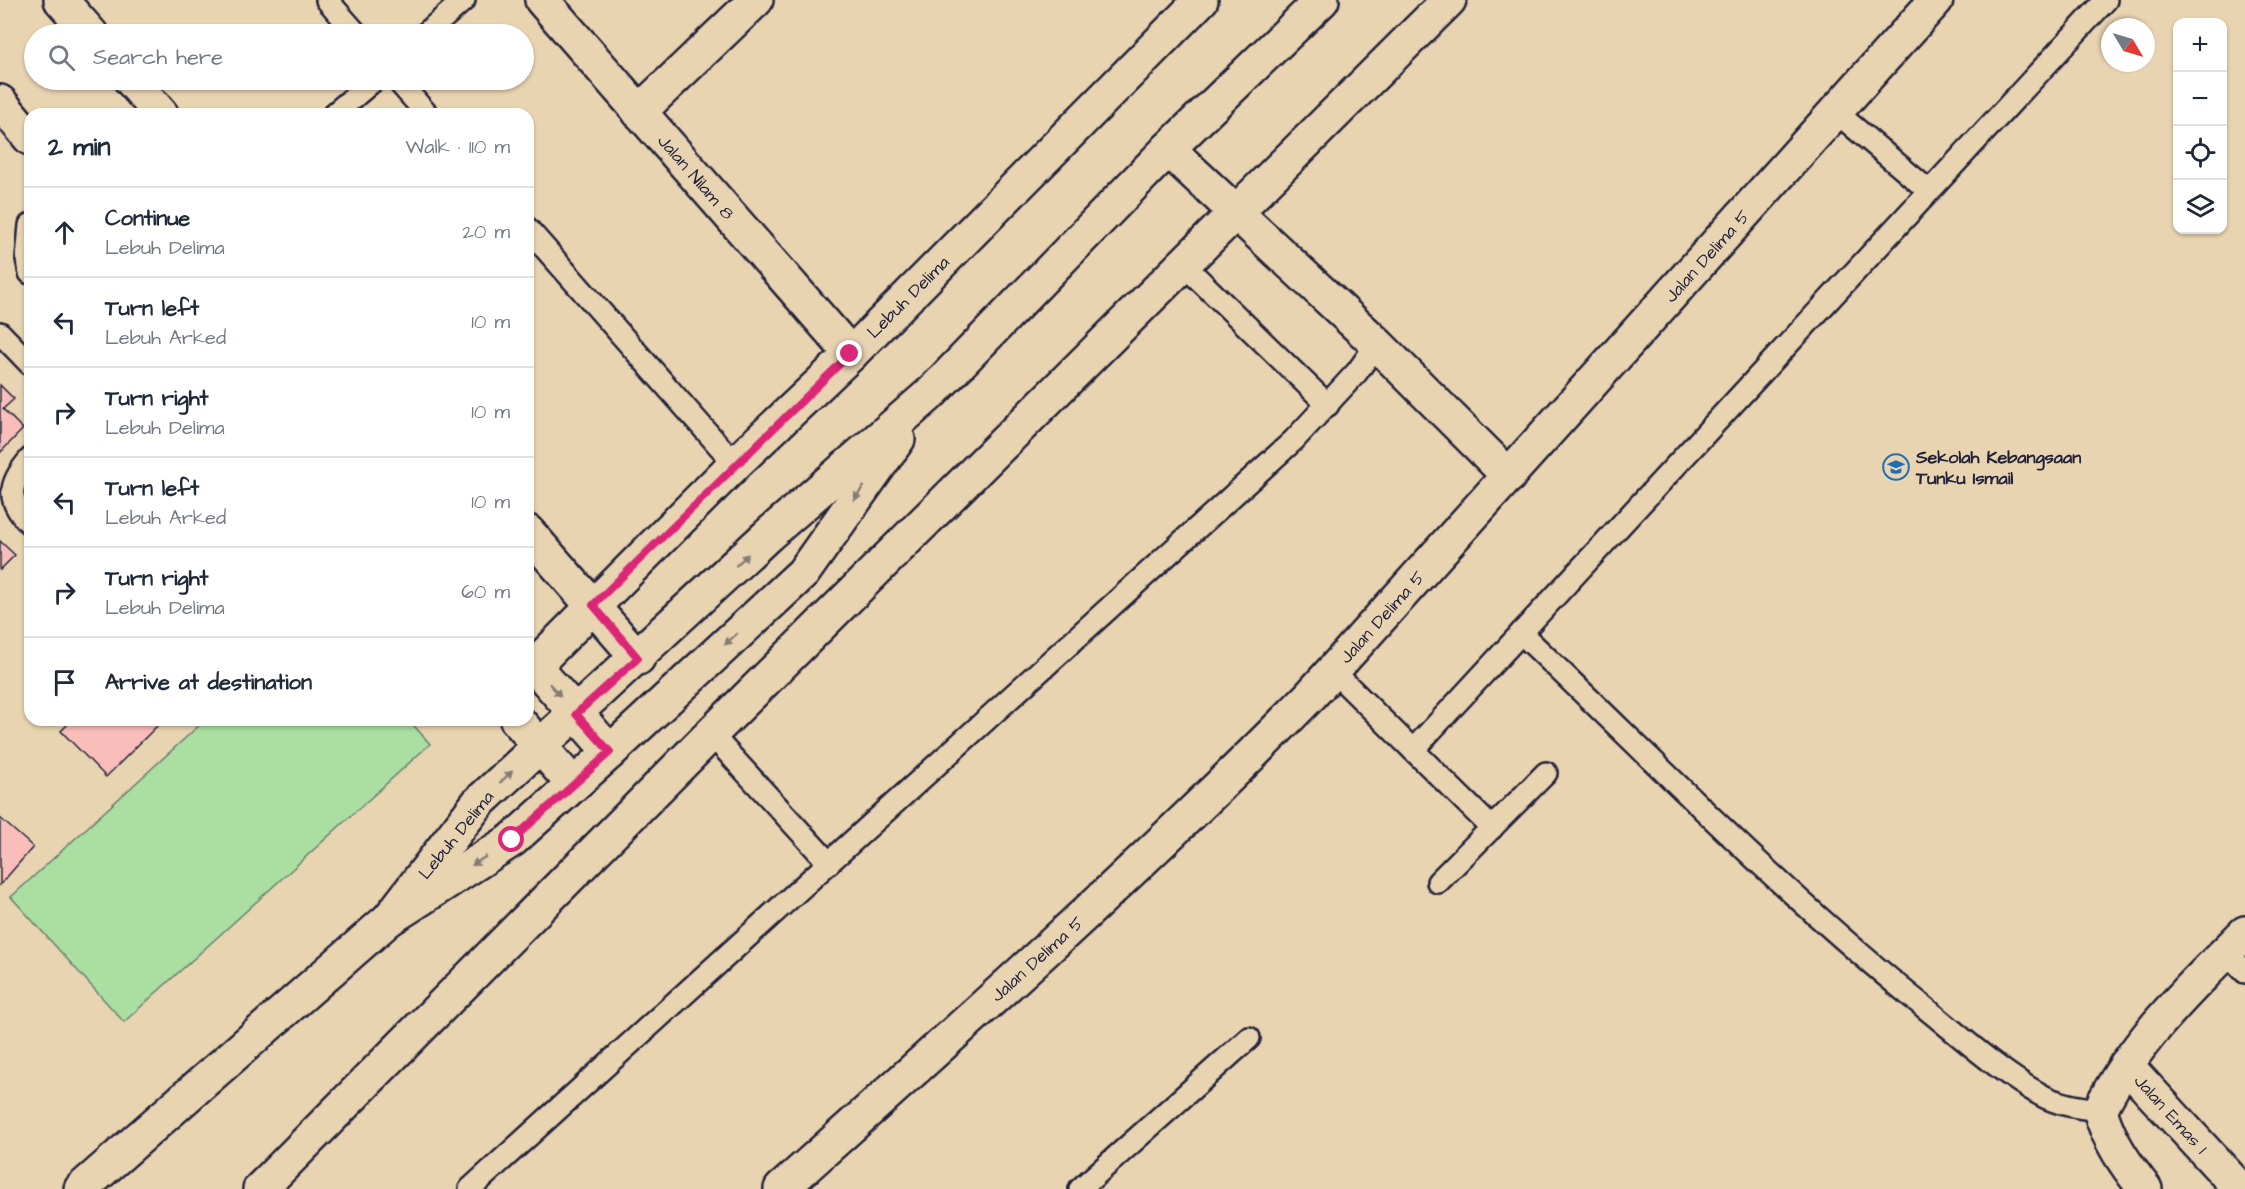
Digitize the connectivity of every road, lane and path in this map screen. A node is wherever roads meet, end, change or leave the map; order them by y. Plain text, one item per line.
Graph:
1 (61, 0) edge
2 (327, 0) edge
3 (464, 0) edge
4 (542, 0) edge
5 (756, 0) edge
6 (1201, 0) edge
7 (1322, 0) edge
8 (1449, 0) edge
9 (1936, 0) edge
10 (2106, 0) edge
11 (83, 24) edge
12 (348, 24) edge
13 (436, 24) edge
14 (140, 90) edge
15 (362, 90) edge
16 (406, 90) edge
17 (0, 102) edge
18 (156, 108) edge
19 (341, 108) edge
20 (422, 108) edge
21 (639, 112) junction
22 (1836, 112) junction
23 (24, 131) edge
24 (1168, 149) junction
25 (1929, 191) junction
26 (1237, 212) junction
27 (534, 236) edge
28 (1184, 265) junction
29 (0, 333) edge
30 (1377, 344) junction
31 (850, 354) junction
32 (24, 358) edge
33 (930, 394) junction
34 (1328, 405) junction
35 (735, 464) junction
36 (24, 466) edge
37 (1509, 476) junction
38 (24, 518) edge
39 (534, 539) edge
40 (593, 605) junction
41 (1521, 633) junction
42 (638, 658) junction
43 (534, 660) edge
44 (534, 666) edge
45 (1333, 671) junction
46 (576, 714) junction
47 (522, 726) edge
48 (711, 734) junction
49 (540, 746) junction
50 (1413, 750) junction
51 (610, 752) junction
52 (1546, 773) dead end
53 (573, 784) junction
54 (1492, 828) junction
55 (829, 863) junction
56 (1438, 882) dead end
57 (389, 919) junction
58 (2239, 952) edge
59 (1249, 1038) dead end
60 (2126, 1065) junction
61 (2100, 1110) junction
62 (81, 1189) edge
63 (260, 1189) edge
64 (470, 1189) edge
65 (781, 1189) edge
66 (1080, 1189) edge
67 (2145, 1189) edge
68 (2240, 1189) edge

1 - 11 street
2 - 12 lane
3 - 13 lane
4 - 21 street, Jalan Nilam 8
5 - 21 street
6 - 31 street, Lebuh Delima
7 - 24 street, Lebuh Delima
8 - 26 street
9 - 22 street, Jalan Delima 5
10 - 25 lane
14 - 18 street
15 - 19 lane
16 - 20 lane
17 - 23 street
21 - 31 street, Jalan Nilam 8
22 - 25 lane
22 - 37 street, Jalan Delima 5
24 - 26 street
24 - 33 street, Lebuh Delima
25 - 41 lane
26 - 28 street
26 - 30 street
27 - 35 lane
28 - 34 lane
28 - 48 street
29 - 32 lane
30 - 34 lane
30 - 37 street
31 - 35 street, Lebuh Delima
42 -> 33 street, Lebuh Delima
33 -> 51 street, Lebuh Delima
34 - 55 lane
35 - 40 street, Lebuh Delima
36 - 38 lane
37 - 45 street, Jalan Delima 5
39 - 40 street
40 - 42 street
40 - 43 street, Lebuh Delima
41 - 50 lane
41 - 61 lane
42 - 46 street, Lebuh Delima
44 -> 46 street
45 - 50 lane
45 - 65 street, Jalan Delima 5
46 - 49 street, Lebuh Delima
46 - 51 street
47 - 49 street
48 - 55 lane
48 - 63 street
49 - 53 street
57 -> 49 street, Lebuh Delima
50 - 54 lane
51 - 53 street, Lebuh Delima
52 - 54 lane
53 -> 57 street, Lebuh Delima
54 - 56 lane
55 - 64 lane
57 - 62 street, Lebuh Delima
58 - 60 street
59 - 66 lane
60 - 61 street
60 - 68 street, Jalan Emas 1
61 - 67 street

